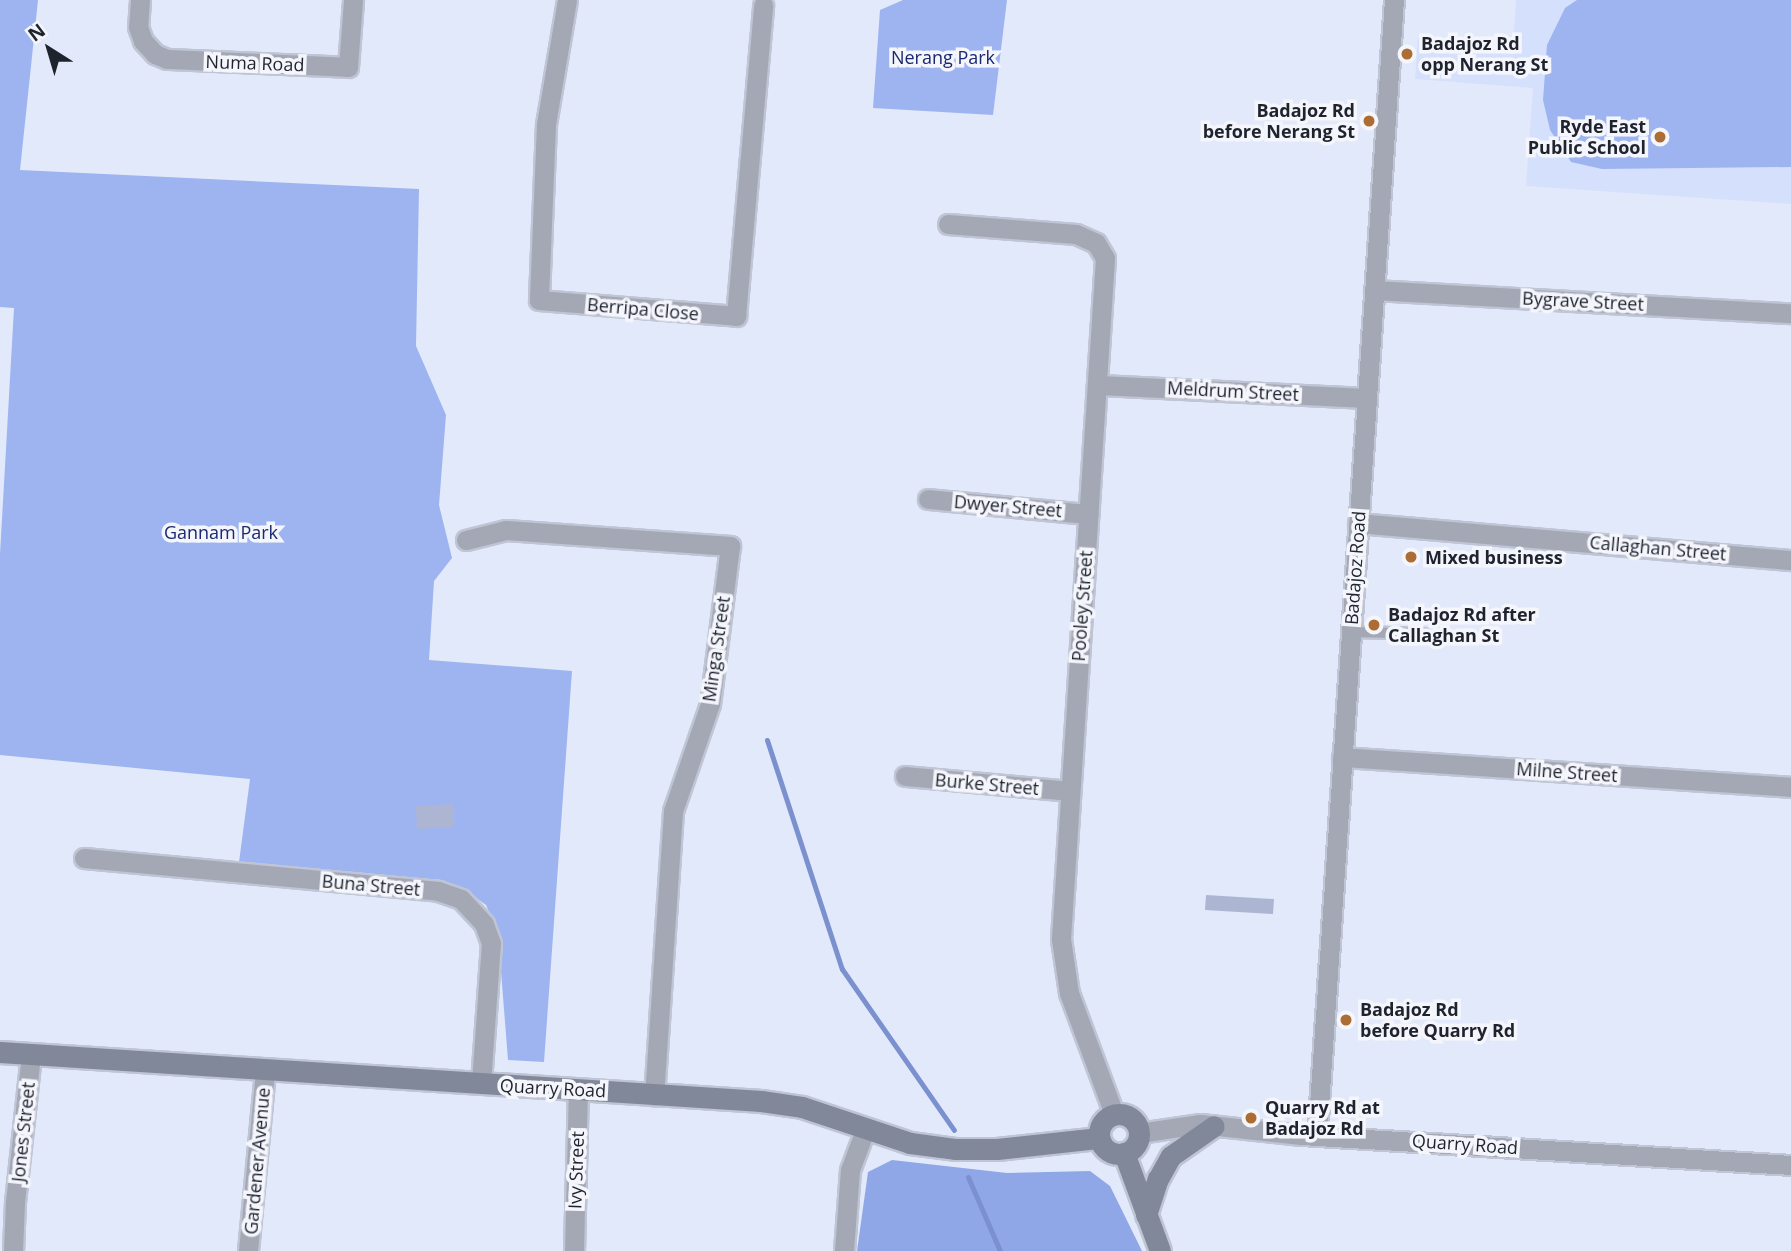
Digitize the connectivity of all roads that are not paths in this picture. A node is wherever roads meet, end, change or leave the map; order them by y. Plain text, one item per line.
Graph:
1 (140, 0) edge
2 (353, 0) edge
3 (567, 0) edge
4 (1394, 0) edge
5 (763, 5) dead end
6 (948, 224) dead end
7 (1374, 290) junction
8 (1791, 313) edge
9 (1099, 385) junction
10 (1367, 398) junction
11 (928, 499) dead end
12 (1088, 513) junction
13 (1359, 523) junction
14 (466, 540) dead end
15 (1791, 560) edge
16 (1350, 632) junction
17 (1424, 634) dead end
18 (1342, 757) junction
19 (905, 776) dead end
20 (1791, 787) edge
21 (1069, 791) junction
22 (84, 858) dead end
23 (0, 1052) edge
24 (31, 1054) junction
25 (265, 1071) junction
26 (481, 1084) junction
27 (578, 1089) junction
28 (654, 1095) junction
29 (1114, 1114) junction
30 (1214, 1125) junction
31 (865, 1130) junction
32 (1139, 1133) junction
33 (1317, 1135) junction
34 (1099, 1138) junction
35 (1124, 1153) junction
36 (1791, 1165) edge
37 (1146, 1215) junction
38 (13, 1251) edge
39 (248, 1251) edge
40 (574, 1251) edge
41 (844, 1251) edge
42 (1160, 1251) edge

1 - 2 street, Numa Road
3 - 5 street, Berripa Close
4 - 7 street, Badajoz Road
6 - 9 street, Pooley Street
7 - 8 street, Bygrave Street
7 - 10 street, Badajoz Road
9 - 10 street, Meldrum Street
9 - 12 street, Pooley Street
10 - 13 street, Badajoz Road
11 - 12 street, Dwyer Street
12 - 21 street, Pooley Street
13 - 15 street, Callaghan Street
13 - 16 street, Badajoz Road
14 - 28 street, Minga Street
16 - 17 lane
16 - 18 street, Badajoz Road
18 - 20 street, Milne Street
18 - 33 street, Badajoz Road
19 - 21 street, Burke Street
21 - 29 street, Pooley Street
22 - 26 street, Buna Street
23 - 24 street, Quarry Road
24 - 25 street, Quarry Road
24 - 38 street, Jones Street
25 - 26 street, Quarry Road
25 - 39 street, Gardener Avenue
26 - 27 street, Quarry Road
27 - 28 street, Quarry Road
27 - 40 street, Ivy Street
28 - 31 street, Quarry Road
29 - 32 street
29 - 34 street
30 - 32 street, Quarry Road
30 - 33 street, Quarry Road
30 - 37 street
31 - 34 street, Quarry Road
31 - 41 street
32 - 35 street
33 - 36 street, Quarry Road
34 - 35 street
35 - 37 street
37 - 42 street

